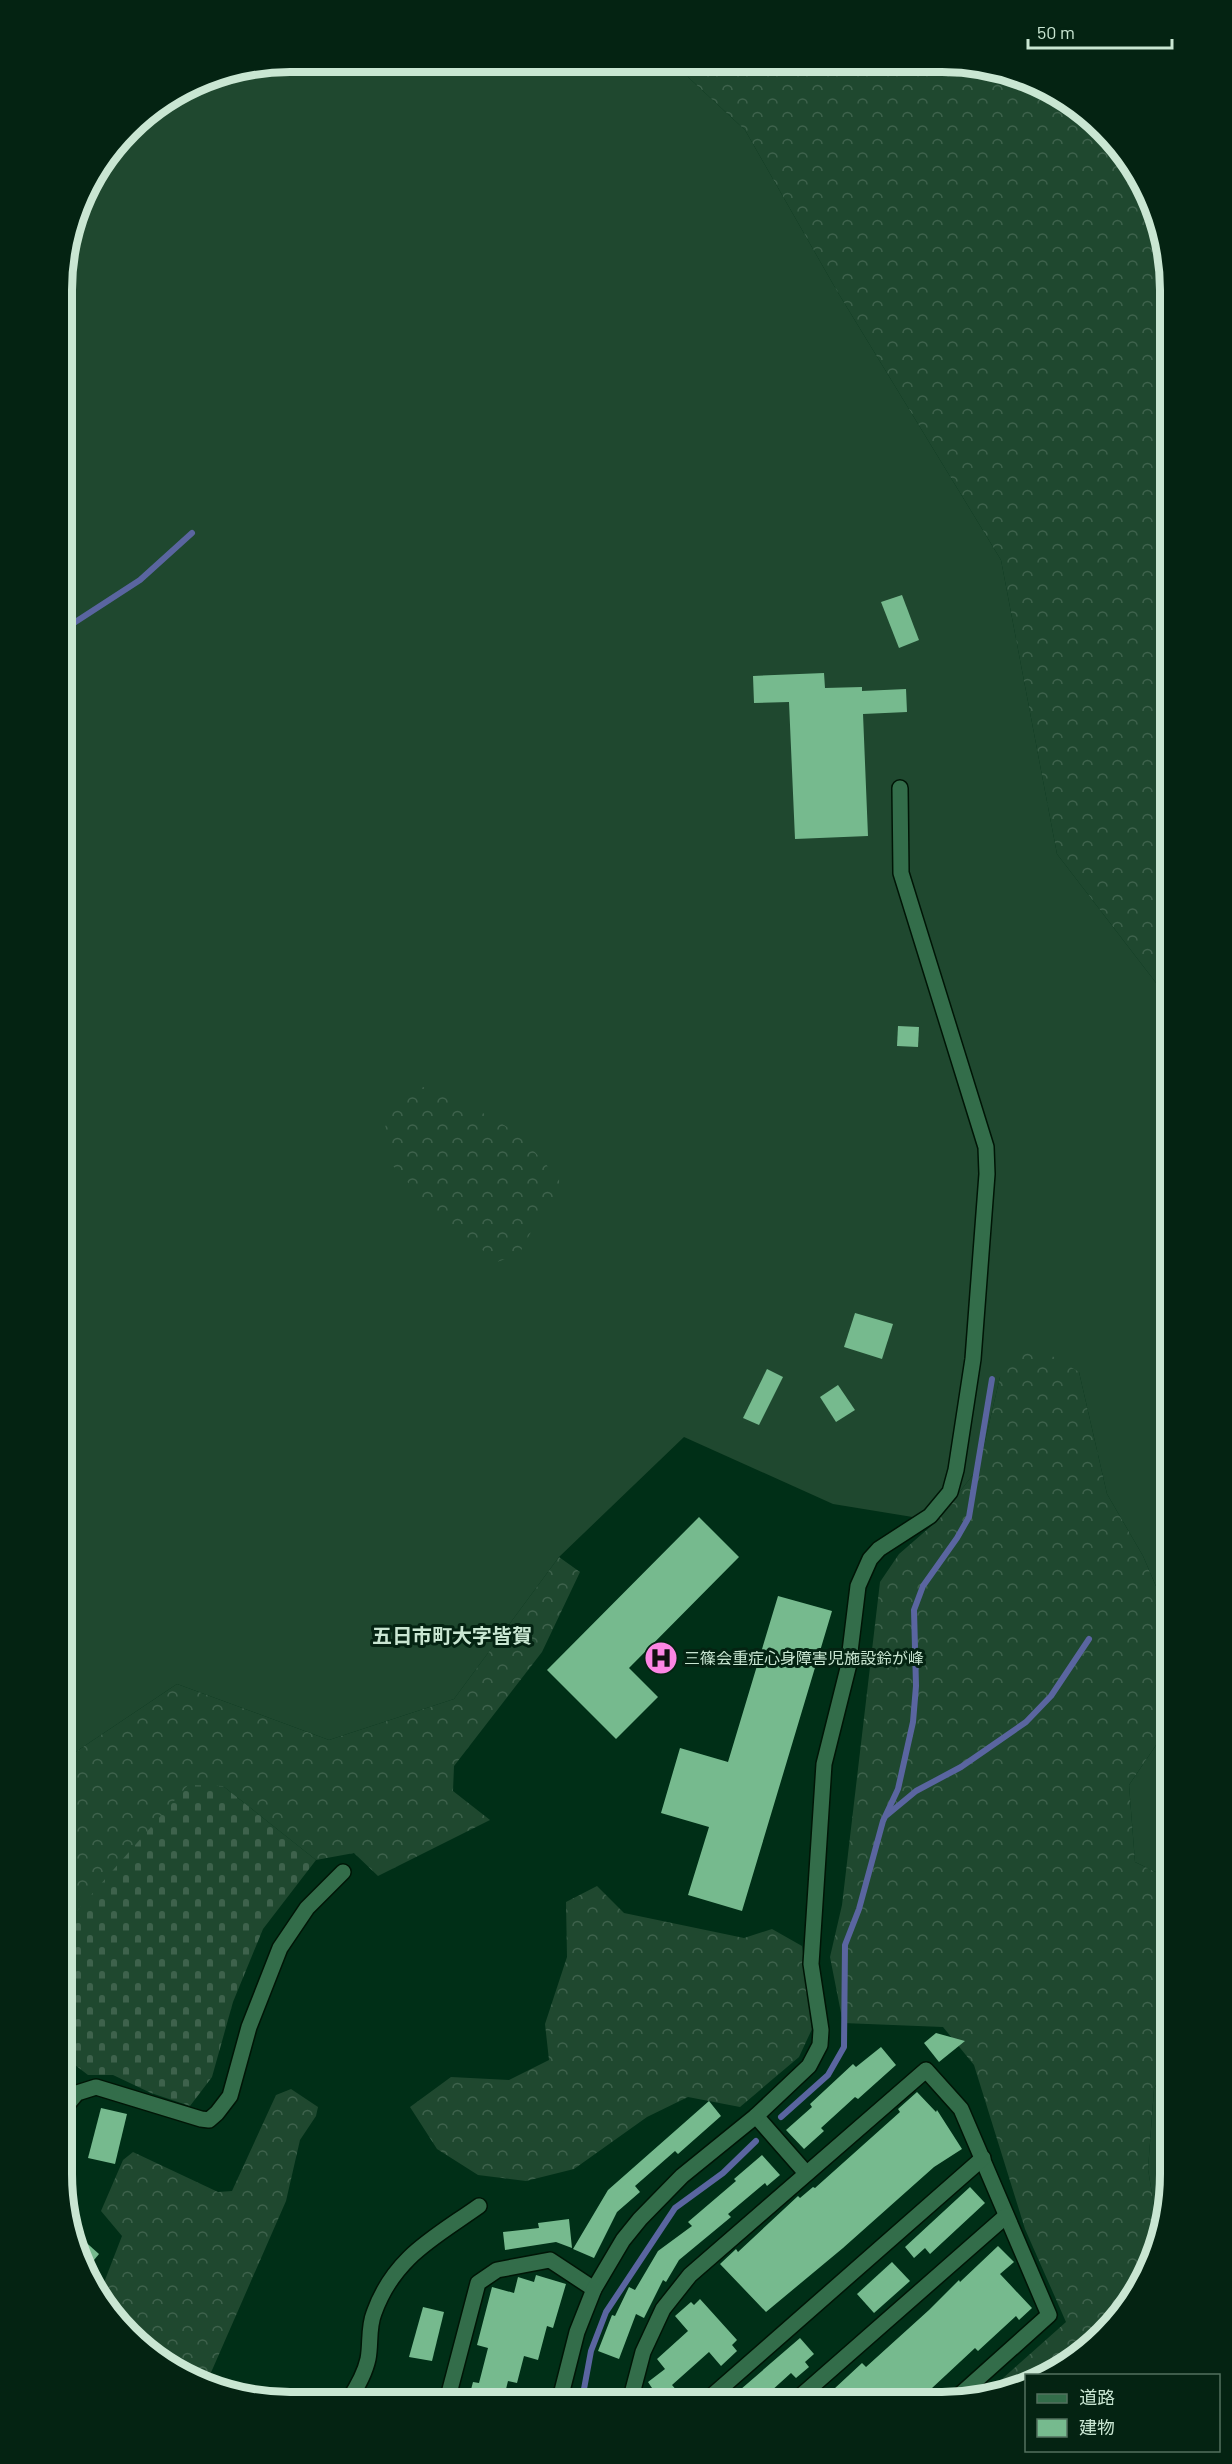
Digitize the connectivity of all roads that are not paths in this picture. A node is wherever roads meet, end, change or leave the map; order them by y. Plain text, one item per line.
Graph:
1 (900, 788) dead end
2 (343, 1872) dead end
3 (72, 2099) edge
4 (756, 2115) junction
5 (982, 2158) junction
6 (806, 2173) junction
7 (479, 2206) dead end
8 (1006, 2216) junction
9 (594, 2289) junction
10 (964, 2391) edge
11 (354, 2392) edge
12 (449, 2392) edge
13 (561, 2392) edge
14 (634, 2392) edge
15 (716, 2392) edge
16 (805, 2392) edge

1 - 4 street
2 - 3 street
4 - 6 street
4 - 9 street
5 - 6 street
5 - 8 street
5 - 15 street
6 - 14 street
7 - 11 street
8 - 10 street
8 - 16 street
9 - 12 street
9 - 13 street

